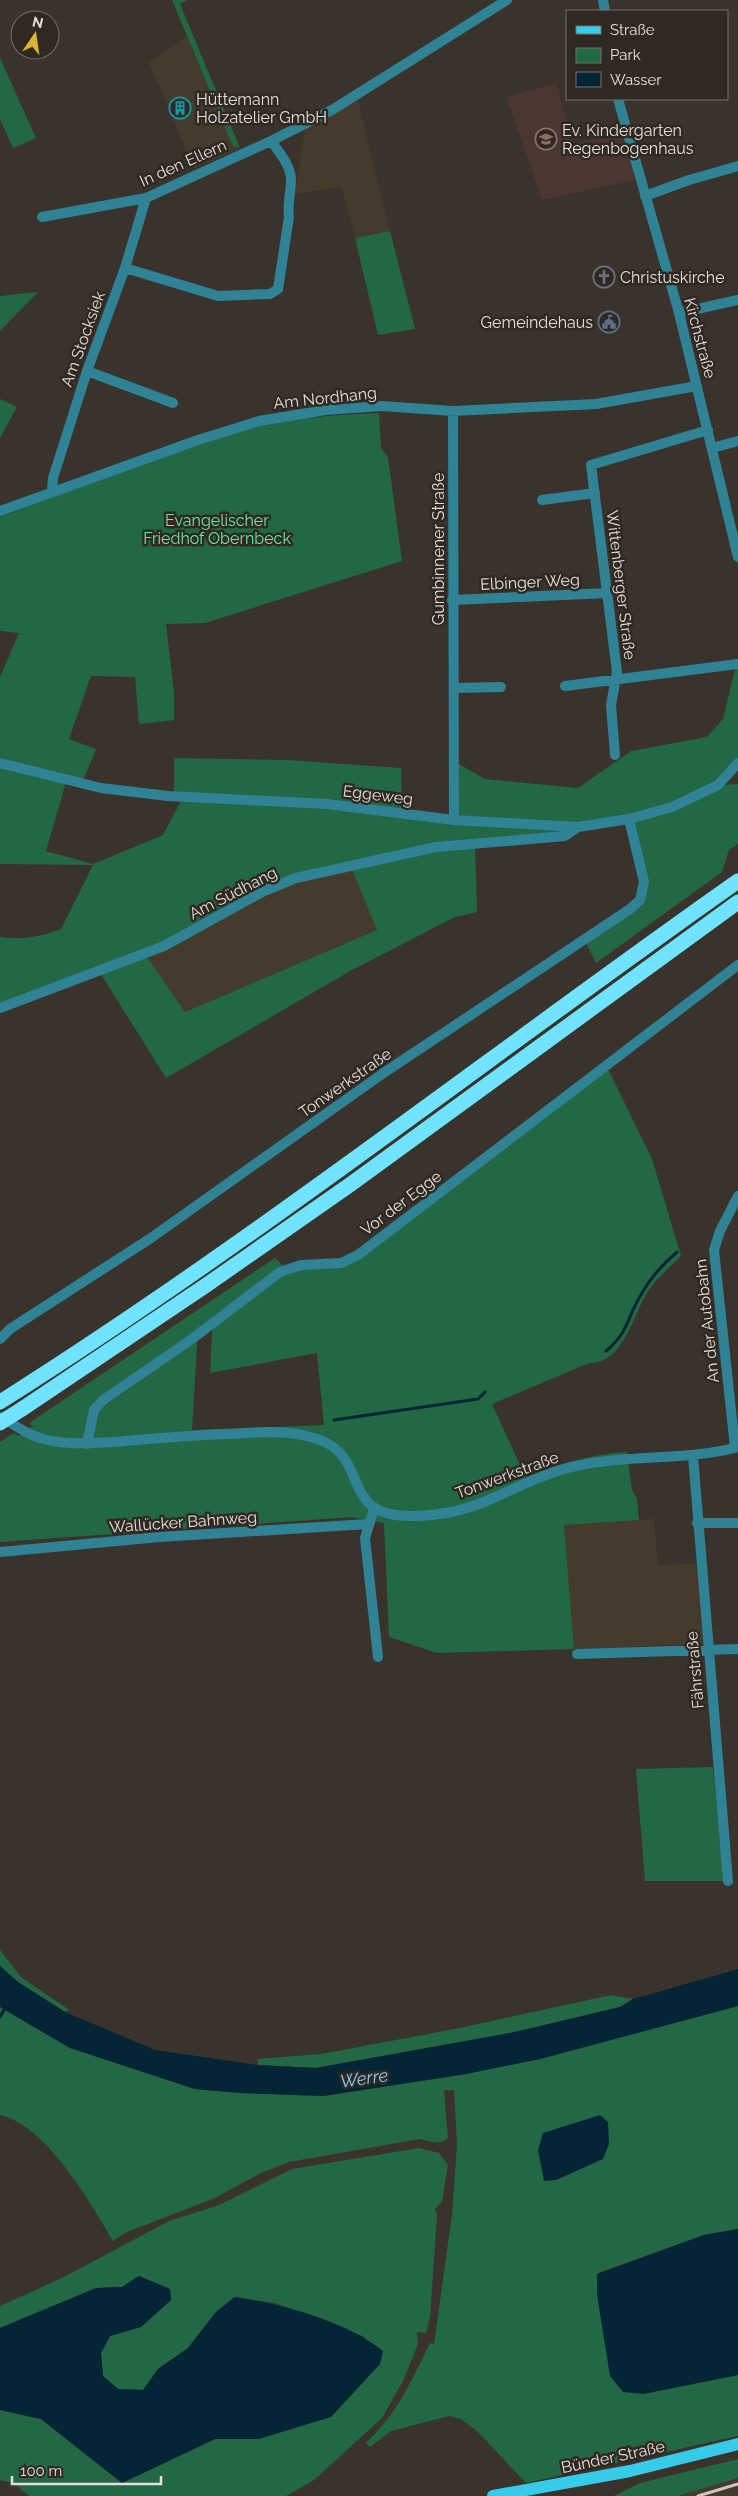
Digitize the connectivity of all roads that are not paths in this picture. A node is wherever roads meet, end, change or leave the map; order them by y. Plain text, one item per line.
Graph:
1 (507, 0) edge
2 (618, 100) edge
3 (270, 141) junction
4 (738, 166) edge
5 (646, 196) junction
6 (146, 198) junction
7 (42, 217) dead end
8 (125, 268) junction
9 (738, 300) edge
10 (679, 313) junction
11 (87, 371) junction
12 (697, 386) junction
13 (173, 403) dead end
14 (453, 411) junction
15 (708, 430) junction
16 (738, 442) edge
17 (712, 448) junction
18 (52, 491) junction
19 (594, 493) junction
20 (542, 500) dead end
21 (0, 511) edge
22 (738, 557) edge
23 (608, 593) junction
24 (452, 600) junction
25 (738, 664) edge
26 (615, 680) junction
27 (565, 686) dead end
28 (501, 687) dead end
29 (454, 688) junction
30 (615, 755) dead end
31 (0, 763) edge
32 (738, 763) edge
33 (629, 819) junction
34 (454, 820) junction
35 (578, 827) junction
36 (738, 881) edge
37 (738, 902) edge
38 (738, 965) edge
39 (0, 1008) edge
40 (738, 1196) edge
41 (0, 1340) edge
42 (5, 1399) edge
43 (0, 1416) edge
44 (0, 1423) edge
45 (87, 1444) junction
46 (737, 1447) edge
47 (693, 1456) junction
48 (374, 1509) junction
49 (697, 1523) junction
50 (738, 1523) edge
51 (368, 1524) junction
52 (0, 1552) edge
53 (738, 1649) edge
54 (708, 1650) junction
55 (577, 1654) dead end
56 (378, 1657) dead end
57 (728, 1881) dead end
58 (738, 2444) edge
59 (493, 2496) edge

1 - 3 street, In den Ellern
2 - 5 street, Kirchstraße
3 - 6 street, In den Ellern
3 - 8 street
4 - 5 street
5 - 10 street, Kirchstraße
6 - 7 street, In den Ellern
6 - 8 street, Am Stocksiek
8 - 11 street, Am Stocksiek
9 - 10 street
10 - 12 street, Kirchstraße
11 - 13 street
11 - 18 street, Am Stocksiek
12 - 14 street, Am Nordhang
12 - 15 street, Kirchstraße
14 - 18 street, Am Nordhang
14 - 24 street, Gumbinnener Straße
15 - 17 street, Kirchstraße
15 - 19 street, Wittenberger Straße
16 - 17 street
17 - 22 street, Kirchstraße
18 - 21 street, Am Nordhang
19 - 20 street, Wittenberger Straße
19 - 23 street, Wittenberger Straße
23 - 24 street, Elbinger Weg
23 - 26 street, Wittenberger Straße
24 - 29 street, Gumbinnener Straße
25 - 26 street, Wittenberger Straße
26 - 27 street, Wittenberger Straße
26 - 30 street, Wittenberger Straße
28 - 29 street
29 - 34 street, Gumbinnener Straße
31 - 34 street, Eggeweg
32 - 33 street, Eggeweg
33 - 35 street, Eggeweg
33 - 41 street, Tonwerkstraße
34 - 35 street, Eggeweg
35 - 39 street, Am Südhang
36 - 42 highway
37 - 44 highway, bridge
38 - 45 street, Vor der Egge
40 - 46 street, An der Autobahn
43 - 45 street
45 - 48 street
46 - 47 street, Tonwerkstraße
47 - 48 street, Tonwerkstraße
47 - 49 street, Fährstraße
48 - 51 street
49 - 50 street
49 - 54 street, Fährstraße
51 - 52 street, Wallücker Bahnweg
51 - 56 street
53 - 54 street
54 - 55 street
54 - 57 street, Fährstraße
58 - 59 main road, Bünder Straße

